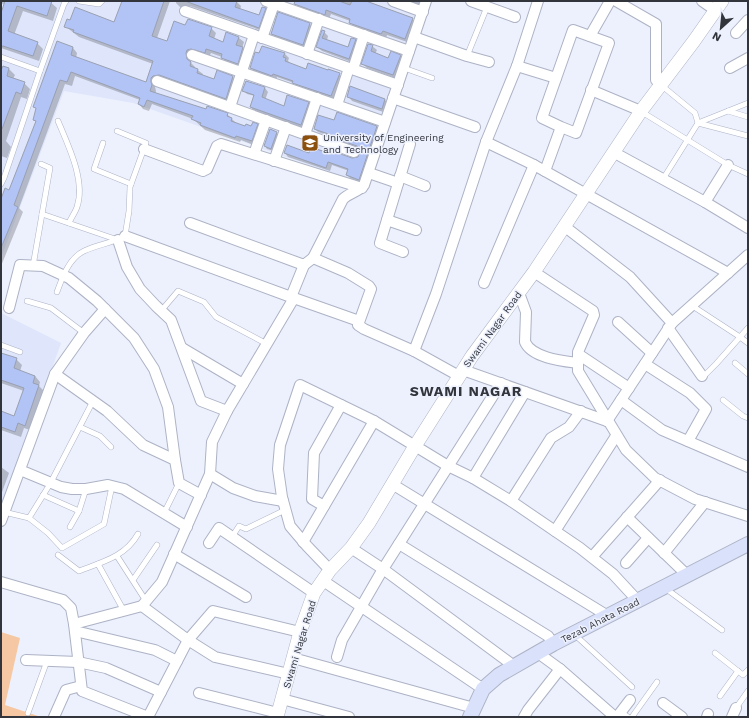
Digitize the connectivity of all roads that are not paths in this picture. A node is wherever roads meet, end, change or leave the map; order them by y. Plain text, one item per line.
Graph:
1 (66, 1) edge
2 (79, 1) edge
3 (102, 1) edge
4 (393, 1) edge
5 (426, 1) edge
6 (538, 1) edge
7 (610, 1) edge
8 (616, 1) edge
9 (702, 1) edge
10 (274, 3) edge
11 (480, 3) edge
12 (718, 5) edge
13 (185, 11) dead end
14 (423, 12) junction
15 (515, 17) dead end
16 (319, 19) junction
17 (748, 20) edge
18 (736, 33) dead end
19 (364, 35) junction
20 (590, 36) junction
21 (258, 37) junction
22 (414, 37) junction
23 (410, 51) junction
24 (308, 54) junction
25 (192, 55) dead end
26 (466, 56) junction
27 (1, 57) edge
28 (748, 58) edge
29 (489, 62) dead end
30 (517, 66) junction
31 (351, 68) junction
32 (404, 68) junction
33 (730, 68) dead end
34 (40, 71) junction
35 (242, 72) junction
36 (432, 78) dead end
37 (556, 78) junction
38 (157, 81) dead end
39 (398, 85) junction
40 (661, 85) junction
41 (591, 90) junction
42 (318, 98) junction
43 (393, 98) junction
44 (748, 103) edge
45 (337, 105) junction
46 (230, 107) junction
47 (641, 111) junction
48 (728, 111) junction
49 (748, 117) edge
50 (266, 120) junction
51 (58, 121) dead end
52 (385, 122) junction
53 (698, 123) junction
54 (286, 127) junction
55 (475, 127) dead end
56 (561, 127) junction
57 (117, 131) dead end
58 (305, 134) junction
59 (748, 136) edge
60 (688, 140) junction
61 (486, 142) junction
62 (104, 143) dead end
63 (410, 144) dead end
64 (144, 149) junction
65 (354, 152) dead end
66 (613, 152) junction
67 (254, 154) junction
68 (274, 161) junction
69 (41, 164) dead end
70 (534, 165) junction
71 (728, 165) junction
72 (544, 171) junction
73 (369, 173) junction
74 (748, 174) edge
75 (663, 179) junction
76 (399, 180) junction
77 (1, 184) edge
78 (132, 184) junction
79 (425, 186) dead end
80 (362, 188) junction
81 (586, 194) junction
82 (705, 202) junction
83 (42, 214) junction
84 (388, 220) junction
85 (190, 223) dead end
86 (69, 224) junction
87 (564, 226) junction
88 (748, 228) edge
89 (416, 230) dead end
90 (122, 238) junction
91 (404, 252) dead end
92 (748, 255) edge
93 (313, 258) junction
94 (304, 264) junction
95 (33, 266) junction
96 (534, 272) junction
97 (728, 273) junction
98 (64, 275) junction
99 (484, 283) dead end
100 (56, 292) dead end
101 (519, 292) junction
102 (293, 298) junction
103 (27, 301) dead end
104 (692, 305) junction
105 (9, 308) dead end
106 (105, 309) junction
107 (161, 311) junction
108 (360, 321) junction
109 (618, 322) dead end
110 (670, 326) junction
111 (748, 328) edge
112 (84, 333) junction
113 (740, 336) junction
114 (748, 343) edge
115 (266, 344) junction
116 (1, 345) edge
117 (182, 348) junction
118 (414, 351) junction
119 (20, 352) dead end
120 (652, 352) junction
121 (578, 359) junction
122 (735, 363) dead end
123 (644, 364) junction
124 (461, 373) junction
125 (55, 374) junction
126 (748, 374) edge
127 (702, 376) joint
128 (501, 383) junction
129 (243, 384) junction
130 (629, 388) junction
131 (526, 392) junction
132 (621, 400) junction
133 (723, 400) dead end
134 (93, 402) junction
135 (341, 405) junction
136 (227, 411) junction
137 (581, 411) junction
138 (748, 418) edge
139 (374, 421) junction
140 (607, 421) junction
141 (80, 426) junction
142 (616, 436) junction
143 (688, 441) junction
144 (415, 446) junction
145 (111, 447) dead end
146 (175, 460) junction
147 (448, 466) junction
148 (748, 467) edge
149 (20, 470) junction
150 (210, 474) junction
151 (473, 478) junction
152 (660, 480) junction
153 (179, 483) junction
154 (50, 484) junction
155 (392, 484) junction
156 (112, 486) junction
157 (86, 489) junction
158 (44, 495) junction
159 (201, 495) junction
160 (511, 501) junction
161 (705, 502) junction
162 (424, 504) junction
163 (284, 506) junction
164 (324, 506) junction
165 (79, 511) junction
166 (164, 513) junction
167 (748, 515) edge
168 (2, 516) edge
169 (627, 517) junction
170 (29, 518) junction
171 (70, 527) dead end
172 (187, 527) junction
173 (555, 531) junction
174 (138, 534) dead end
175 (232, 537) junction
176 (648, 538) junction
177 (303, 542) junction
178 (209, 543) dead end
179 (400, 544) junction
180 (748, 544) edge
181 (158, 545) dead end
182 (351, 548) junction
183 (664, 553) junction
184 (174, 554) junction
185 (58, 555) dead end
186 (117, 556) junction
187 (592, 557) junction
188 (626, 563) dead end
189 (98, 564) junction
190 (383, 569) junction
191 (326, 575) junction
192 (687, 575) junction
193 (133, 580) junction
194 (1, 582) edge
195 (663, 587) junction
196 (314, 593) junction
197 (246, 597) dead end
198 (638, 601) junction
199 (144, 604) junction
200 (362, 606) junction
201 (124, 611) junction
202 (608, 616) junction
203 (74, 627) junction
204 (722, 630) dead end
205 (300, 632) junction
206 (573, 633) junction
207 (188, 640) junction
208 (553, 644) junction
209 (715, 653) dead end
210 (538, 654) junction
211 (336, 657) dead end
212 (293, 658) junction
213 (26, 660) dead end
214 (47, 661) junction
215 (177, 661) junction
216 (78, 662) junction
217 (514, 666) junction
218 (560, 669) junction
219 (748, 670) edge
220 (738, 671) junction
221 (289, 674) junction
222 (657, 682) dead end
223 (81, 686) junction
224 (632, 686) dead end
225 (483, 689) junction
226 (161, 692) junction
227 (748, 692) edge
228 (199, 693) dead end
229 (720, 696) dead end
230 (282, 699) junction
231 (630, 700) dead end
232 (663, 703) dead end
233 (472, 712) edge
234 (734, 712) edge
235 (28, 713) dead end
236 (278, 715) edge
237 (620, 716) edge
238 (54, 717) edge
239 (148, 717) edge
240 (349, 717) edge
241 (524, 717) edge
242 (632, 717) edge
243 (682, 717) edge

1 - 34 lane
2 - 3 lane
4 - 14 street
5 - 14 street
6 - 30 street
7 - 20 street
8 - 40 street
9 - 12 street
10 - 16 street
10 - 21 street
11 - 15 street
11 - 26 lane
12 - 40 street, Swami Nagar Road
13 - 21 street
14 - 22 street
16 - 19 street
16 - 24 street
17 - 18 street
19 - 23 street
19 - 31 street
20 - 37 street
20 - 41 street
21 - 24 street
21 - 35 street
22 - 23 street
22 - 26 street
23 - 32 street
24 - 31 street
25 - 35 street
26 - 29 street
27 - 34 lane
28 - 33 street
30 - 37 street
30 - 61 street
31 - 39 street
31 - 45 street
32 - 36 lane
32 - 39 street
34 - 77 lane
35 - 42 street
35 - 46 street
37 - 56 street
38 - 46 street
39 - 43 street
40 - 47 street, Swami Nagar Road
40 - 53 lane
41 - 47 street
41 - 56 street
42 - 45 street
42 - 58 street
43 - 52 street
43 - 55 street
44 - 48 lane
45 - 52 street
46 - 50 street
47 - 60 lane
47 - 66 street, Swami Nagar Road
48 - 49 lane
48 - 53 lane
50 - 54 street
50 - 67 street
51 - 86 lane
52 - 73 street
53 - 59 lane
53 - 60 lane
54 - 58 street
54 - 68 street
56 - 72 street
57 - 64 lane
58 - 65 street
60 - 71 lane
60 - 75 lane
61 - 70 street
61 - 118 street
62 - 78 lane
63 - 76 street
64 - 67 street
64 - 78 lane
66 - 75 street
66 - 81 street, Swami Nagar Road
67 - 68 street
68 - 80 street
69 - 83 lane
70 - 72 street
70 - 99 street
71 - 74 lane
71 - 82 street
72 - 81 street
73 - 76 street
73 - 80 street
75 - 82 street
76 - 79 street
76 - 84 street
78 - 90 lane
80 - 93 street
81 - 87 street, Swami Nagar Road
81 - 97 street
82 - 88 street
83 - 86 lane
83 - 95 lane
84 - 89 street
84 - 91 street
85 - 94 street
86 - 90 lane
87 - 96 street, Swami Nagar Road
87 - 110 street
90 - 98 lane
90 - 102 street
90 - 107 street
92 - 97 street
93 - 94 street
93 - 108 street
94 - 102 street
95 - 98 street
95 - 105 street
96 - 101 street, Swami Nagar Road
96 - 121 street
97 - 104 street
98 - 100 lane
98 - 106 street
101 - 121 street
101 - 124 street, Swami Nagar Road
102 - 108 street
102 - 115 street
103 - 112 lane
104 - 110 street
104 - 113 lane
106 - 112 street
106 - 146 street
107 - 115 lane
107 - 117 street
108 - 118 street
109 - 120 street
110 - 120 street
110 - 127 street
111 - 113 lane
112 - 125 street
113 - 114 lane
113 - 127 lane
115 - 129 street
116 - 119 lane
117 - 129 street
117 - 136 street
118 - 124 street
120 - 123 street
121 - 130 street
121 - 140 street
122 - 126 lane
123 - 130 street
123 - 143 street
124 - 128 street
124 - 144 street, Swami Nagar Road
125 - 134 street
125 - 149 street
128 - 131 street
128 - 147 street
129 - 136 street
130 - 132 street
131 - 137 street
131 - 151 street
132 - 140 street
132 - 143 street
133 - 138 lane
134 - 141 lane
134 - 146 street
135 - 139 street
135 - 163 street
135 - 164 street
136 - 150 street
137 - 140 street
137 - 160 street
139 - 144 street
139 - 164 street
140 - 142 street
141 - 145 lane
141 - 154 lane
142 - 152 street
142 - 173 street
143 - 148 street
144 - 147 street
144 - 155 street, Swami Nagar Road
146 - 153 street
147 - 151 street
147 - 162 street
149 - 154 street
149 - 168 street
150 - 159 street
150 - 163 street
151 - 160 street
152 - 161 street
152 - 169 street
153 - 159 street
153 - 166 lane
154 - 157 street
154 - 158 lane
155 - 162 street
155 - 182 street, Swami Nagar Road
156 - 157 street
156 - 166 street
156 - 170 lane
157 - 165 lane
158 - 165 lane
158 - 170 lane
159 - 172 street
160 - 173 street
161 - 167 street
161 - 183 street
162 - 179 street
162 - 202 street
163 - 175 lane
163 - 177 street
164 - 177 street
165 - 171 lane
166 - 172 street
168 - 170 lane
169 - 176 street
169 - 187 street
172 - 184 street
173 - 187 street
174 - 186 lane
175 - 178 street
175 - 196 street
176 - 183 street
176 - 188 street
177 - 191 street
179 - 190 street
179 - 208 street
180 - 192 main road, Tezab Ahata Road
181 - 193 lane
182 - 190 street
182 - 191 street, Swami Nagar Road
183 - 192 street
184 - 197 street
184 - 199 street
185 - 189 lane
186 - 189 lane
186 - 193 lane
187 - 198 street
189 - 201 lane
190 - 200 street
190 - 217 street
191 - 196 street, Swami Nagar Road
191 - 200 street
192 - 195 main road, Tezab Ahata Road
193 - 199 lane
194 - 203 street
195 - 198 main road, Tezab Ahata Road
195 - 204 lane
196 - 205 street, Swami Nagar Road
198 - 202 main road, Tezab Ahata Road
199 - 201 street
199 - 207 street
200 - 211 street
200 - 225 street
201 - 203 street
202 - 206 main road, Tezab Ahata Road
203 - 215 street
203 - 216 street
205 - 207 street
205 - 212 street, Swami Nagar Road
206 - 208 main road, Tezab Ahata Road
206 - 224 lane
207 - 215 street
207 - 221 street
208 - 210 main road, Tezab Ahata Road
209 - 220 lane
210 - 217 main road, Tezab Ahata Road
210 - 218 street
212 - 221 street, Swami Nagar Road
212 - 233 street
213 - 214 street
214 - 216 street
214 - 235 lane
215 - 226 street
216 - 223 street
216 - 226 street
217 - 225 main road, Tezab Ahata Road
218 - 237 street
218 - 241 street
219 - 220 lane
220 - 229 lane
221 - 230 street, Swami Nagar Road
222 - 242 lane
223 - 238 street
223 - 239 street
225 - 233 main road, Tezab Ahata Road
226 - 239 street
227 - 234 lane
228 - 236 street
230 - 236 street, Swami Nagar Road
230 - 240 street
231 - 237 street
232 - 243 street

